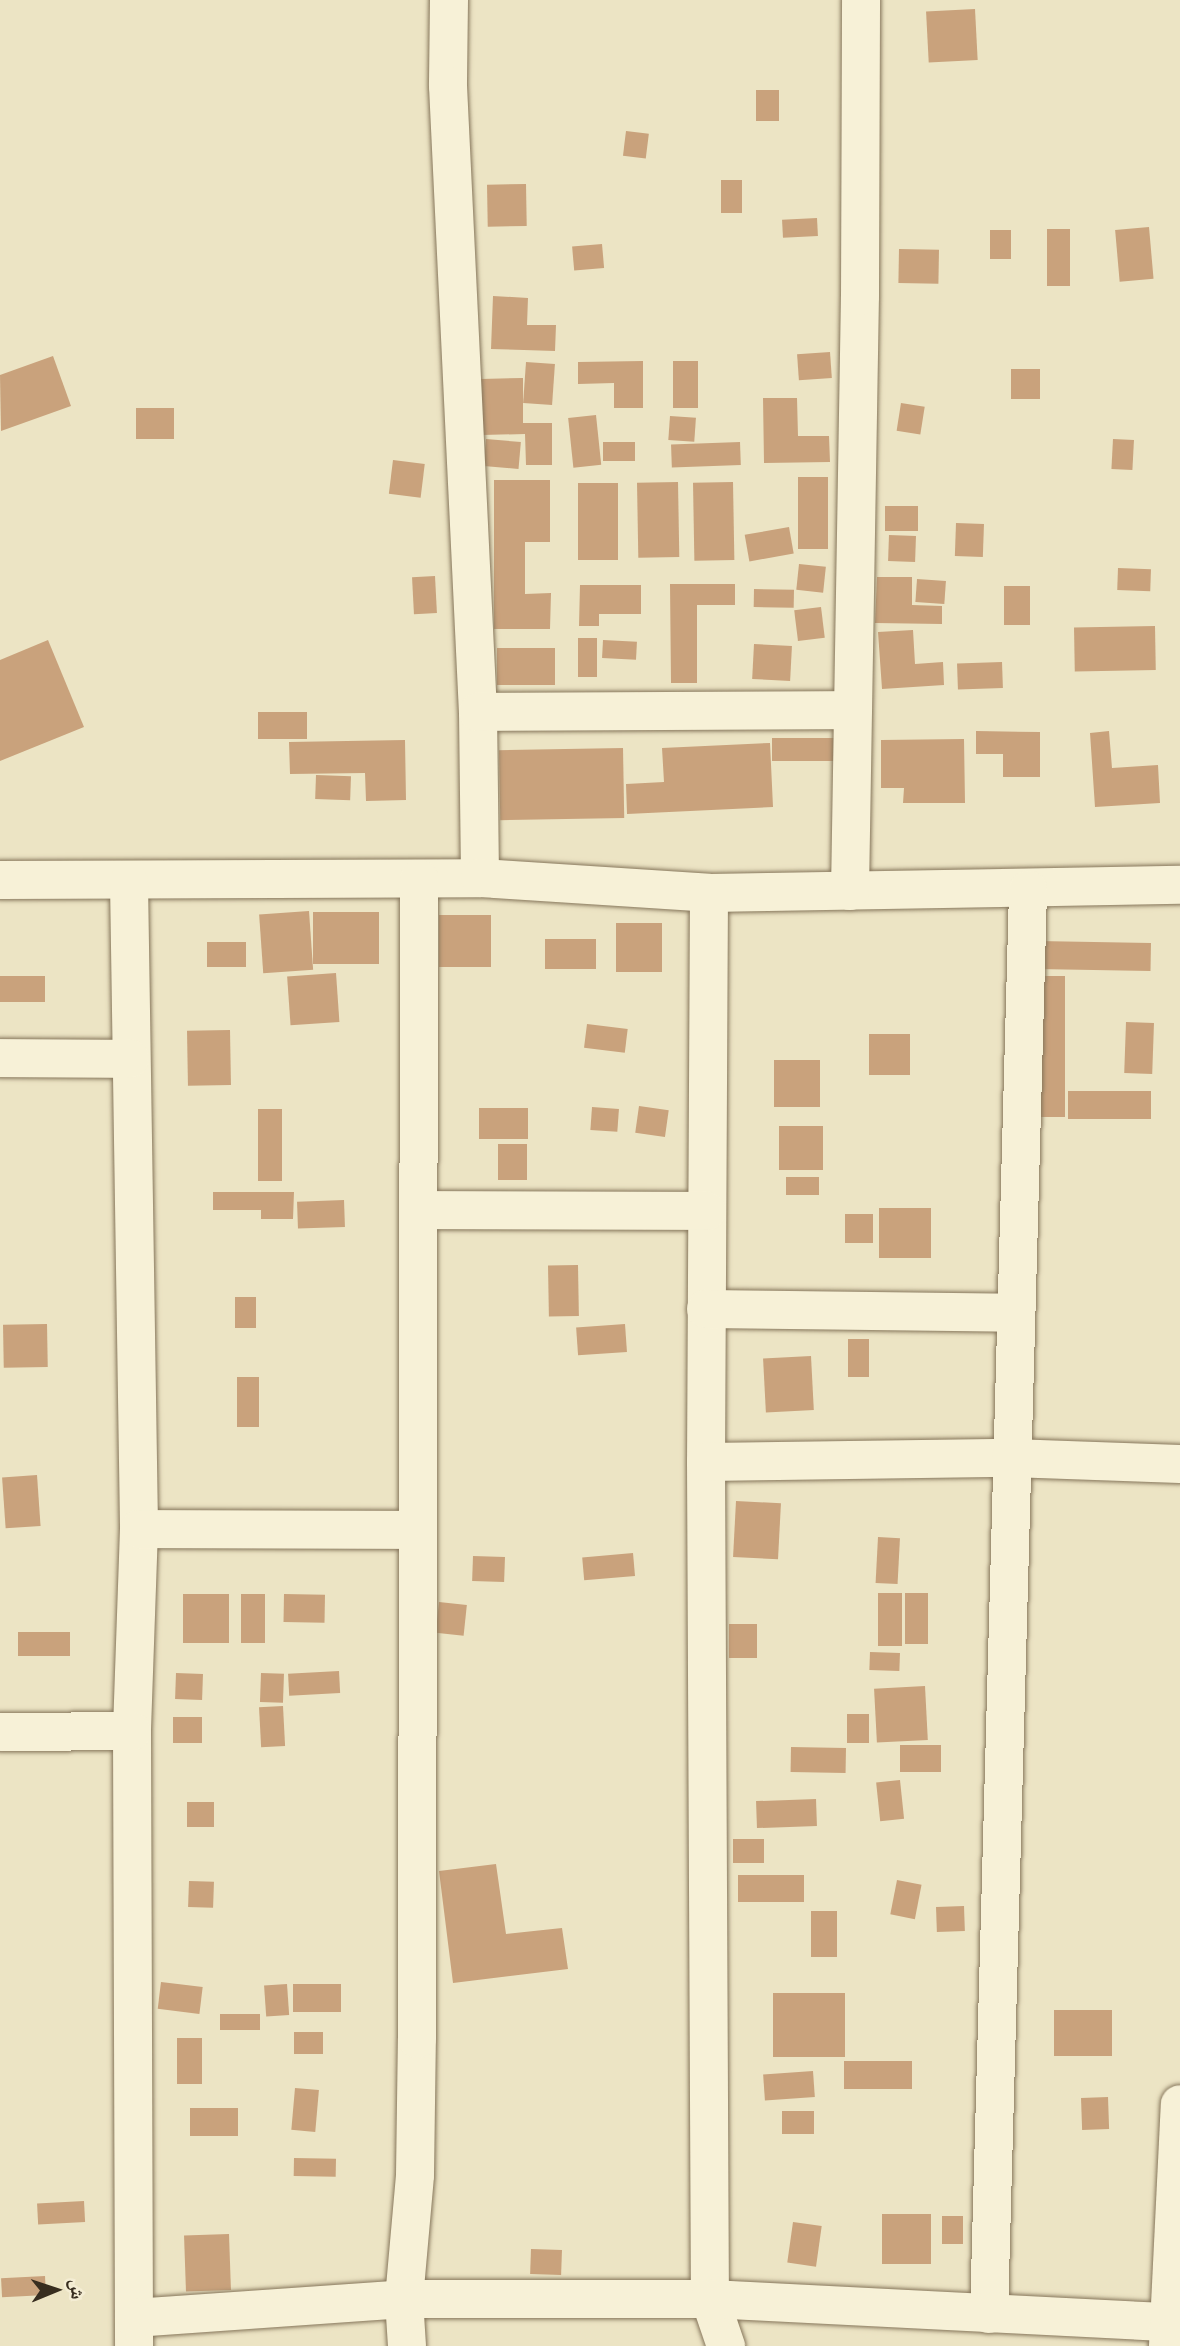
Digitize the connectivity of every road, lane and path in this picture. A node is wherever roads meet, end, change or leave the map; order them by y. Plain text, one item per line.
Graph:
1 (449, 0) edge
2 (861, 0) edge
3 (853, 710) junction
4 (478, 712) junction
5 (480, 878) junction
6 (419, 879) junction
7 (0, 880) edge
8 (129, 882) junction
9 (1180, 886) edge
10 (1028, 890) junction
11 (850, 891) junction
12 (709, 893) junction
13 (0, 1058) edge
14 (130, 1059) junction
15 (419, 1210) junction
16 (707, 1211) junction
17 (706, 1309) junction
18 (1016, 1313) junction
19 (1012, 1458) junction
20 (706, 1462) junction
21 (1180, 1464) edge
22 (139, 1529) junction
23 (418, 1530) junction
24 (132, 1731) junction
25 (0, 1732) edge
26 (1179, 2127) edge
27 (404, 2299) junction
28 (710, 2299) junction
29 (989, 2314) junction
30 (134, 2332) edge
31 (1169, 2334) edge
32 (407, 2346) edge
33 (726, 2346) edge

1 - 4 street
2 - 3 street
3 - 4 street
3 - 11 street
4 - 5 street
5 - 6 street
5 - 12 street
6 - 8 street
6 - 15 street
7 - 8 street
8 - 14 street
9 - 10 street
10 - 11 street
10 - 18 street
11 - 12 street
12 - 16 street
13 - 14 street
14 - 22 street
15 - 16 street
15 - 23 street
16 - 17 street
17 - 18 street
17 - 20 street
18 - 19 street
19 - 20 street
19 - 21 street
19 - 29 street
20 - 28 street
22 - 23 street
22 - 24 street
23 - 27 street
24 - 25 street
24 - 30 street
26 - 31 street
27 - 28 street
27 - 30 street
27 - 32 street
28 - 29 street
28 - 33 street
29 - 31 street

